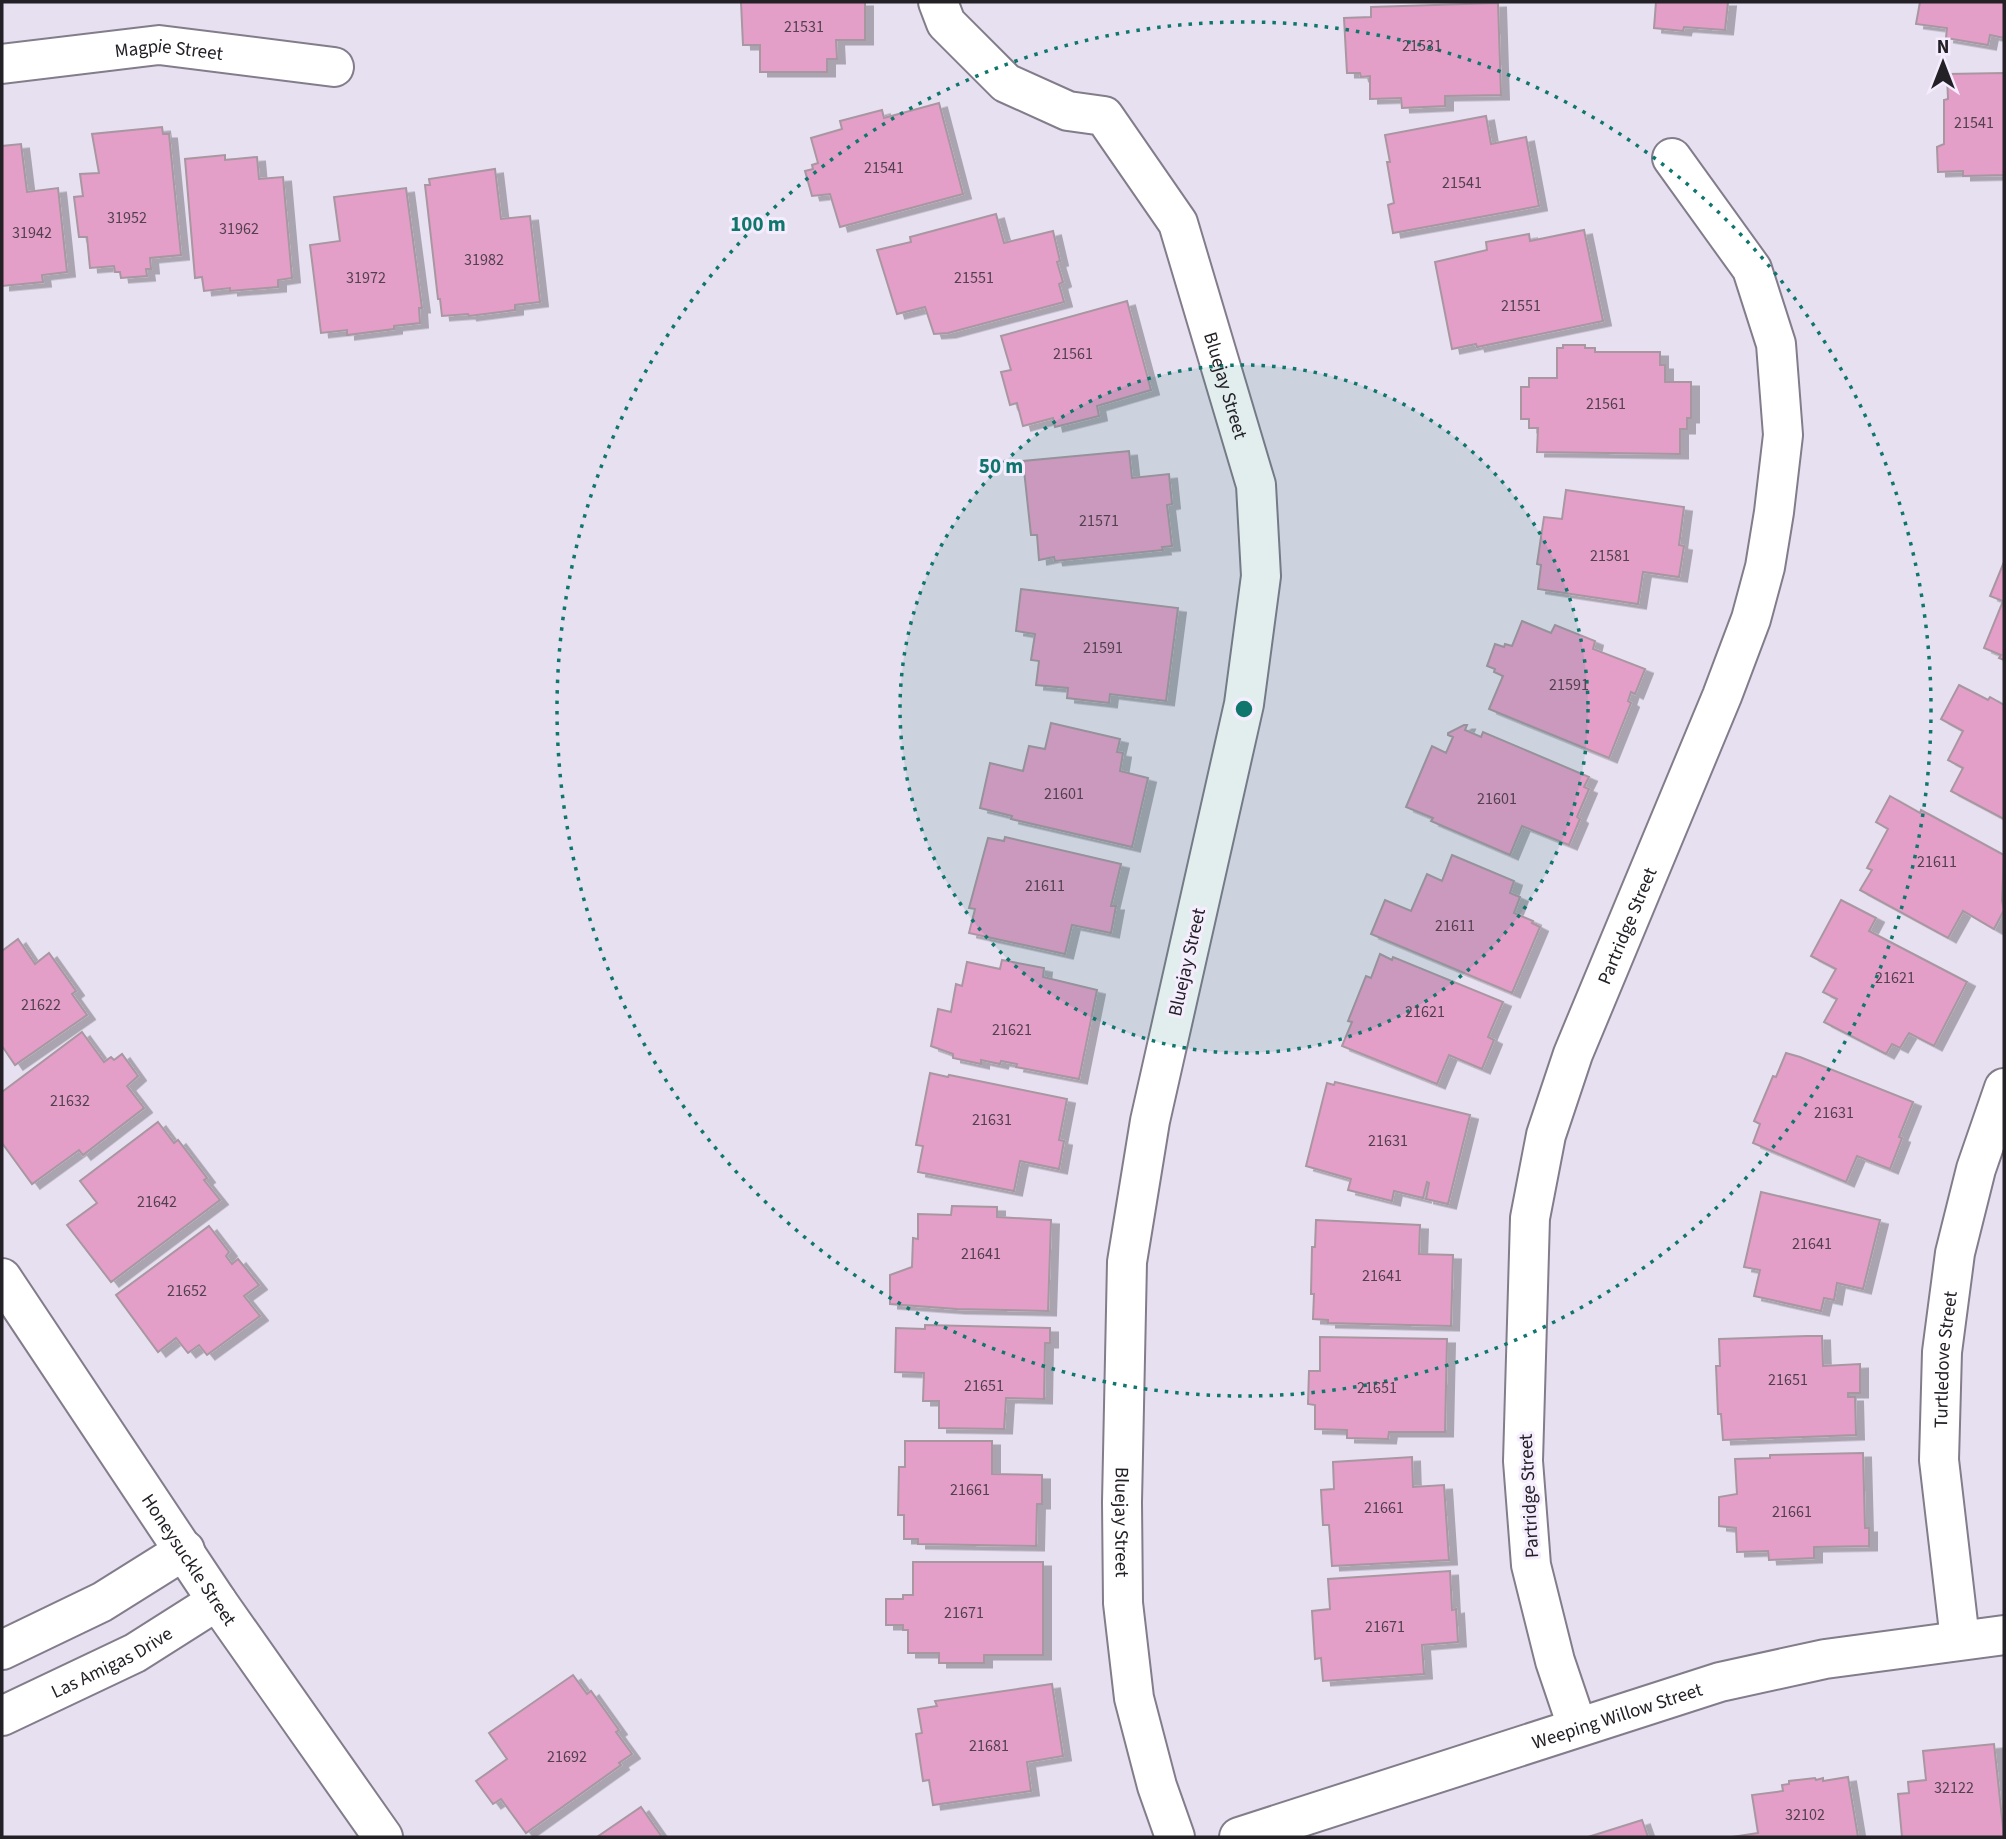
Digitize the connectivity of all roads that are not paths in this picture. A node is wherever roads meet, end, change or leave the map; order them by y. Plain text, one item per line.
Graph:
1 (938, 2) edge
2 (2, 64) edge
3 (334, 67) dead end
4 (1672, 158) dead end
5 (2004, 1088) edge
6 (2, 1278) edge
7 (185, 1550) junction
8 (217, 1601) junction
9 (2004, 1635) edge
10 (1960, 1640) junction
11 (2, 1651) edge
12 (16, 1709) edge
13 (1577, 1727) junction
14 (383, 1837) edge
15 (1175, 1837) edge
16 (1239, 1837) edge

1 - 15 street, Bluejay Street
2 - 3 street, Magpie Street
4 - 13 street, Partridge Street
5 - 10 street, Turtledove Street
6 - 7 street, Honeysuckle Street
7 - 8 street, Honeysuckle Street
7 - 11 street
8 - 12 street, Las Amigas Drive
8 - 14 street, Honeysuckle Street
9 - 10 street, Weeping Willow Street
10 - 13 street, Weeping Willow Street
11 - 12 street
13 - 16 street, Weeping Willow Street

